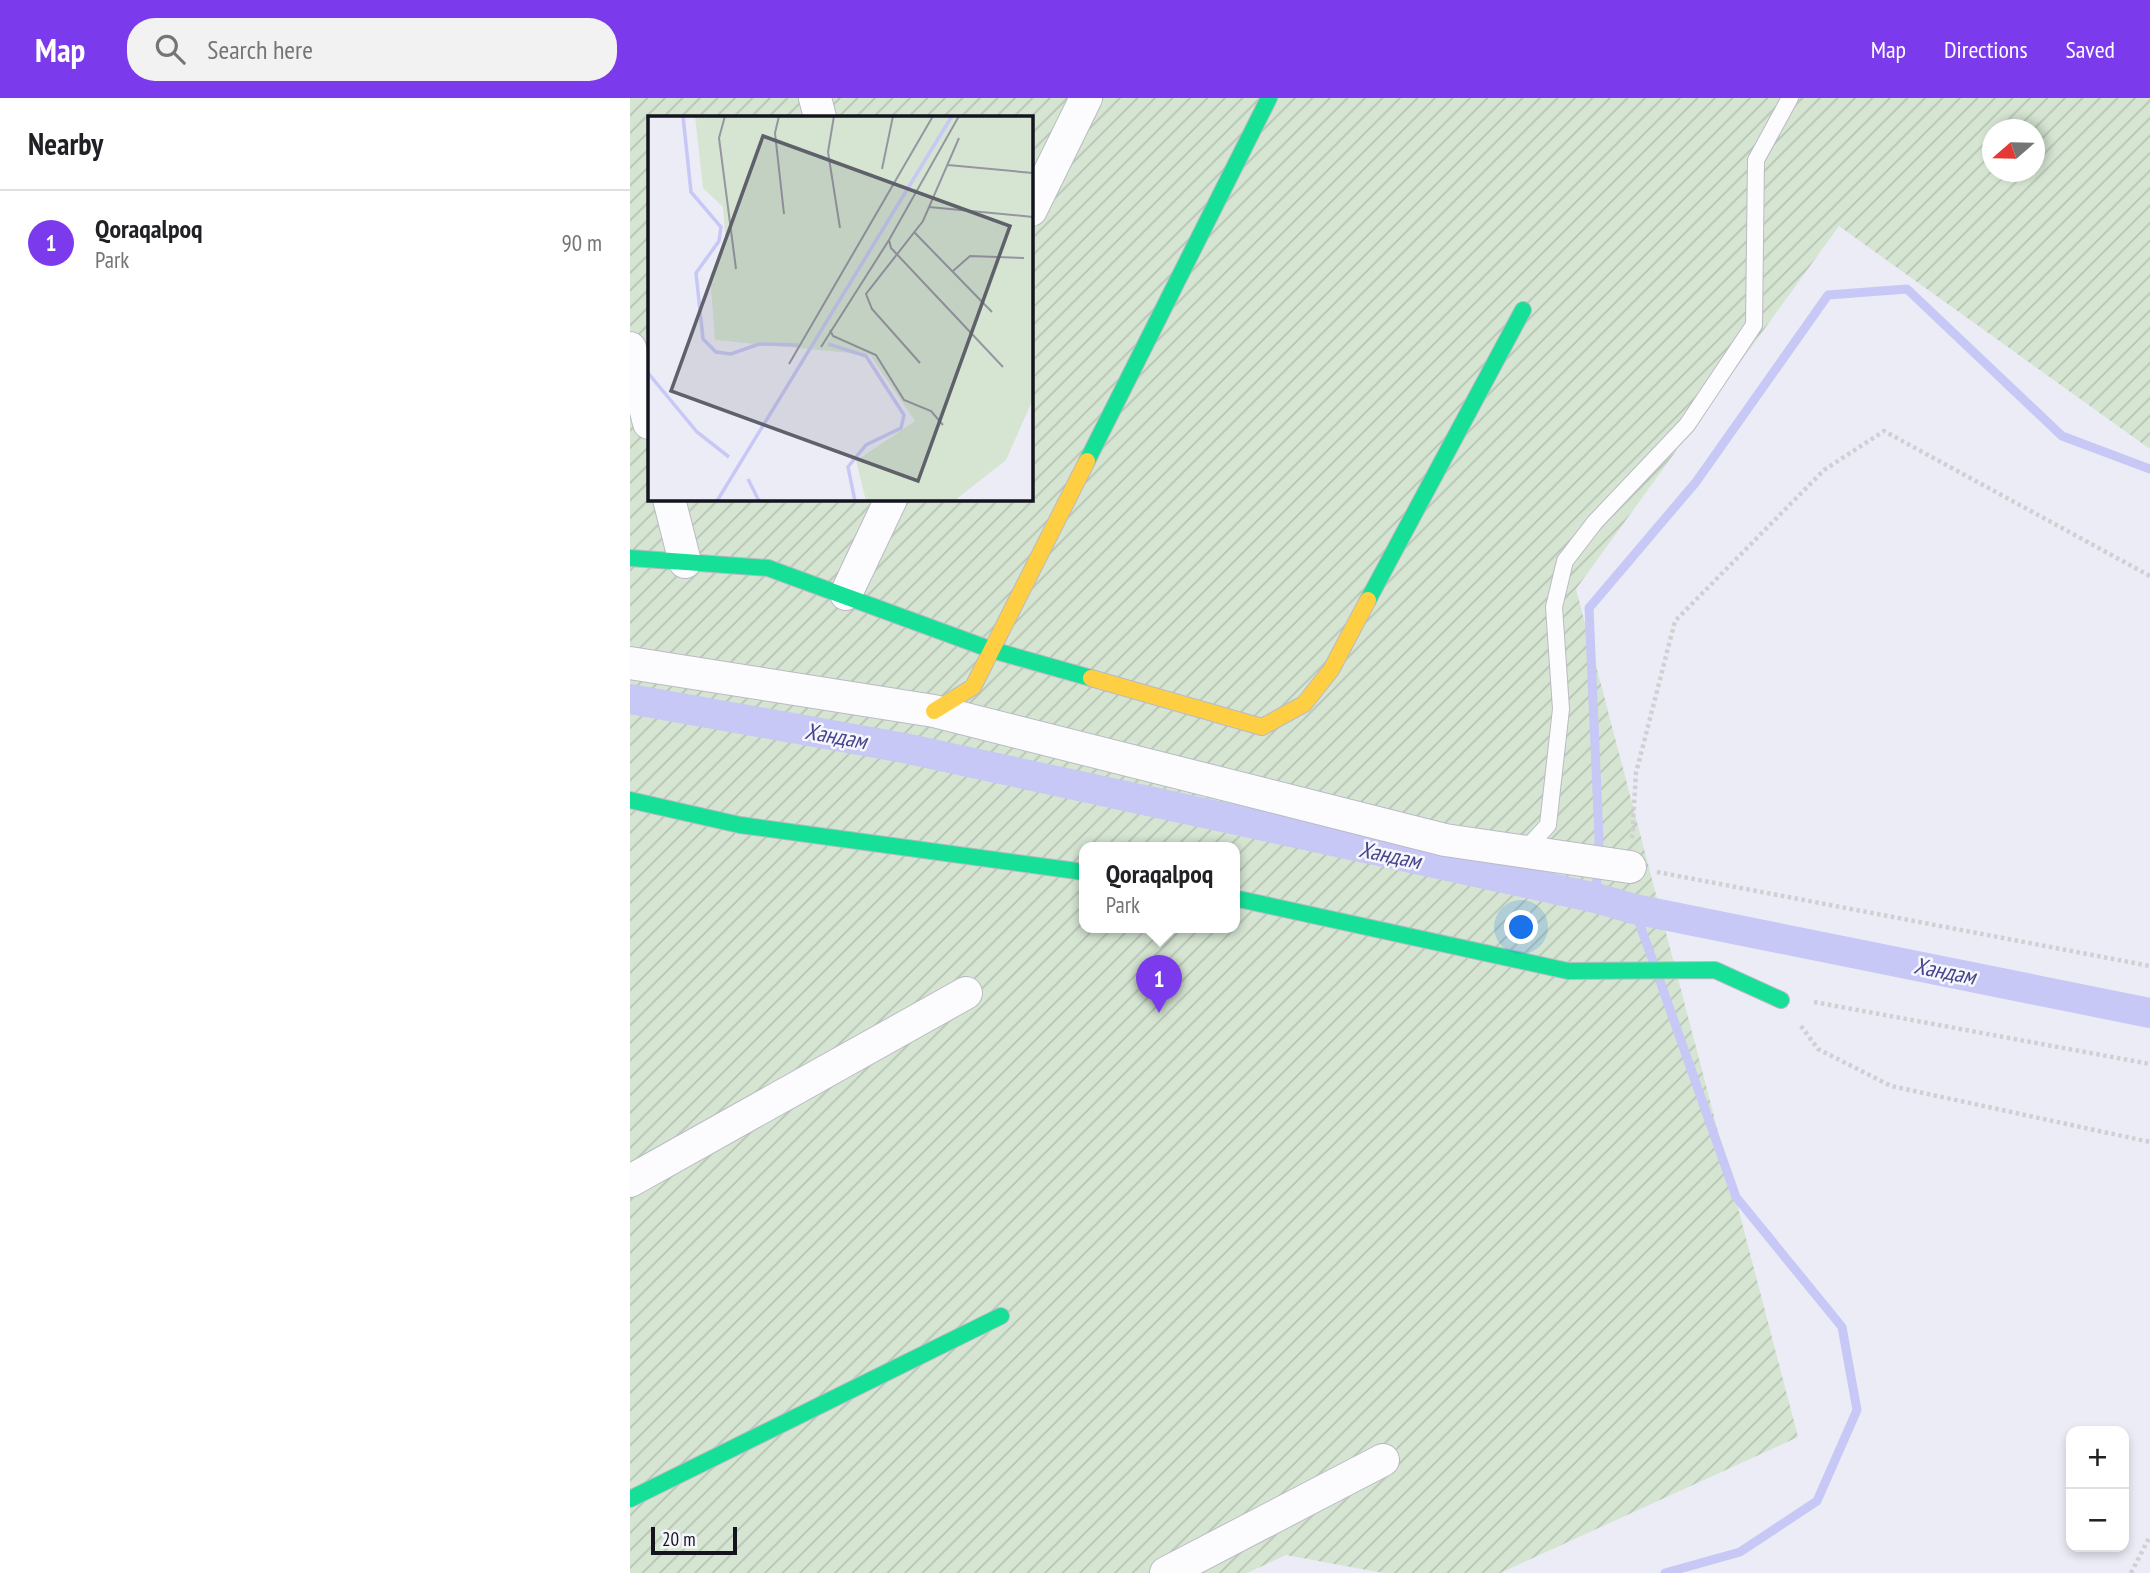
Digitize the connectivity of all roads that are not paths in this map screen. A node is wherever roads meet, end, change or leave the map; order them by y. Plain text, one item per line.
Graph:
1 (814, 98) edge
2 (1086, 98) edge
3 (1269, 98) edge
4 (1790, 98) edge
5 (820, 116) edge
6 (1032, 208) edge
7 (1523, 310) dead end
8 (630, 348) edge
9 (648, 419) edge
10 (669, 500) edge
11 (891, 500) edge
12 (630, 558) edge
13 (685, 562) junction
14 (846, 594) junction
15 (992, 650) junction
16 (630, 663) edge
17 (934, 711) junction
18 (630, 800) edge
19 (1524, 852) junction
20 (1630, 867) road end
21 (1079, 871) edge
22 (1240, 899) edge
23 (966, 993) dead end
24 (1781, 1000) road end
25 (630, 1181) edge
26 (1001, 1316) dead end
27 (1383, 1460) dead end
28 (630, 1499) edge
29 (1166, 1573) edge

1 - 5 street
2 - 6 street
3 - 15 street
4 - 19 lane
7 - 15 street
8 - 9 street
10 - 13 street
11 - 14 street
12 - 13 street
13 - 14 street
14 - 15 street
15 - 17 street
16 - 17 street
17 - 19 street
18 - 21 street
19 - 20 street
22 - 24 street
23 - 25 street
26 - 28 street
27 - 29 street

